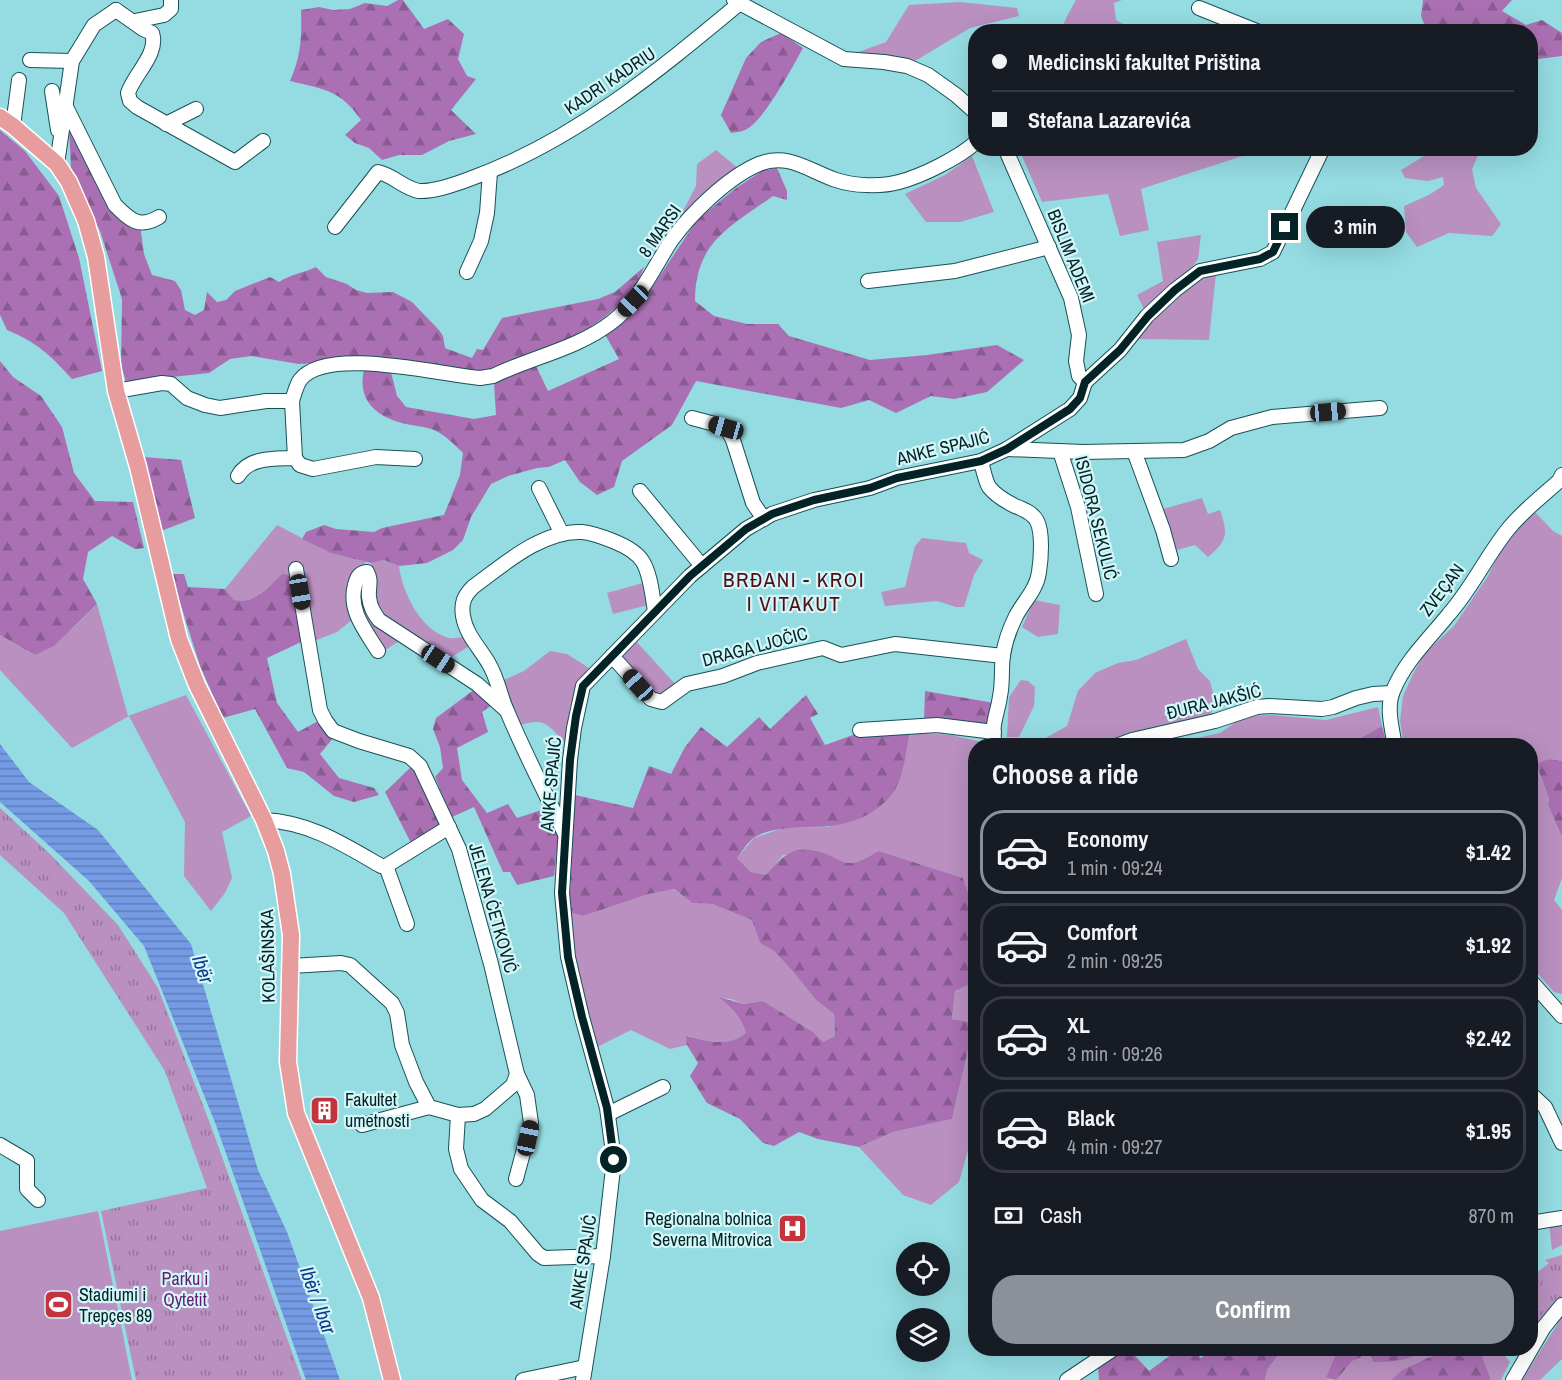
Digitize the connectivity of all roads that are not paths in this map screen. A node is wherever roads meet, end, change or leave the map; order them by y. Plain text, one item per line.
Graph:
1 (171, 0) edge
2 (737, 2) edge
3 (116, 5) edge
4 (1199, 8) dead end
5 (135, 21) junction
6 (1239, 24) edge
7 (30, 60) dead end
8 (72, 61) junction
9 (19, 80) dead end
10 (52, 91) dead end
11 (968, 106) edge
12 (66, 107) junction
13 (196, 108) dead end
14 (7, 122) edge
15 (166, 124) junction
16 (263, 141) dead end
17 (60, 144) junction
18 (968, 149) edge
19 (1009, 156) edge
20 (1319, 156) edge
21 (57, 164) junction
22 (490, 172) junction
23 (159, 217) dead end
24 (335, 227) dead end
25 (1049, 248) junction
26 (467, 272) dead end
27 (868, 280) dead end
28 (1085, 382) junction
29 (116, 391) junction
30 (292, 401) junction
31 (1380, 408) dead end
32 (692, 418) dead end
33 (1007, 449) junction
34 (1060, 451) junction
35 (1134, 451) junction
36 (296, 458) junction
37 (415, 459) dead end
38 (981, 461) junction
39 (238, 476) dead end
40 (1562, 476) edge
41 (539, 488) dead end
42 (640, 491) dead end
43 (764, 519) junction
44 (562, 534) junction
45 (1171, 559) dead end
46 (702, 566) junction
47 (296, 569) dead end
48 (1096, 594) dead end
49 (655, 611) junction
50 (378, 651) dead end
51 (612, 656) junction
52 (1003, 656) junction
53 (1392, 693) junction
54 (505, 709) junction
55 (860, 730) dead end
56 (991, 738) edge
57 (995, 738) edge
58 (1141, 738) edge
59 (1394, 738) edge
60 (264, 820) junction
61 (449, 827) junction
62 (564, 834) junction
63 (386, 866) junction
64 (407, 924) dead end
65 (291, 966) junction
66 (1538, 989) edge
67 (1562, 1016) edge
68 (517, 1074) junction
69 (663, 1087) dead end
70 (1538, 1100) edge
71 (429, 1107) junction
72 (458, 1114) junction
73 (608, 1114) junction
74 (362, 1125) dead end
75 (1562, 1143) edge
76 (0, 1145) edge
77 (516, 1179) dead end
78 (38, 1200) dead end
79 (1562, 1218) edge
80 (1538, 1222) edge
81 (603, 1256) junction
82 (1562, 1305) edge
83 (1538, 1337) edge
84 (1103, 1356) edge
85 (1526, 1356) edge
86 (584, 1373) edge
87 (392, 1380) edge
88 (524, 1380) edge
89 (1067, 1380) edge
90 (1512, 1380) edge

1 - 5 street
2 - 11 street
2 - 22 street, KADRI KADRIU
3 - 5 street
3 - 8 street
4 - 6 street
5 - 15 street
7 - 8 street
8 - 12 street
9 - 14 street
10 - 17 street
12 - 17 street
12 - 23 street
13 - 15 street
14 - 21 main road, KOLAŠINSKA
15 - 16 street
17 - 21 street
18 - 30 street, 8 MARSI
19 - 25 street, BISLIM ADEMI
20 - 28 street
21 - 29 main road, KOLAŠINSKA
22 - 24 street, KADRI KADRIU
22 - 26 street
25 - 27 street
25 - 28 street, BISLIM ADEMI
28 - 33 street
29 - 30 street
29 - 60 main road, KOLAŠINSKA
30 - 36 street
31 - 35 street
32 - 43 street
33 - 34 street
33 - 38 street, ANKE SPAJIĆ
34 - 35 street
34 - 48 street, ISIDORA SEKULIĆ
35 - 45 street
36 - 37 street
36 - 39 street
38 - 43 street, ANKE SPAJIĆ
38 - 52 street
40 - 53 street, ZVEÇAN
41 - 44 street
42 - 46 street
43 - 46 street, ANKE SPAJIĆ
44 - 49 street
44 - 54 street
46 - 49 street, ANKE SPAJIĆ
47 - 61 street, JELENA ĆETKOVIĆ
49 - 51 street, ANKE SPAJIĆ
50 - 54 street
51 - 52 street, DRAGA LJOČIC
51 - 62 street, ANKE SPAJIĆ
52 - 57 street
53 - 58 street, ÐURA JAKŠIĆ
53 - 59 street, ZVEÇAN
54 - 62 street
55 - 56 street
60 - 63 street
60 - 65 main road, KOLAŠINSKA
61 - 63 street
61 - 68 street, JELENA ĆETKOVIĆ
62 - 73 street, ANKE SPAJIĆ
63 - 64 street
65 - 71 street
65 - 87 main road, KOLAŠINSKA
66 - 67 street
68 - 72 street
68 - 77 street, JELENA ĆETKOVIĆ
69 - 73 street
70 - 75 street
71 - 72 street
71 - 74 street
72 - 81 street
73 - 81 street, ANKE SPAJIĆ
76 - 78 street
79 - 80 street
81 - 86 street, ANKE SPAJIĆ
82 - 83 street
84 - 89 street
85 - 90 street
86 - 88 street

